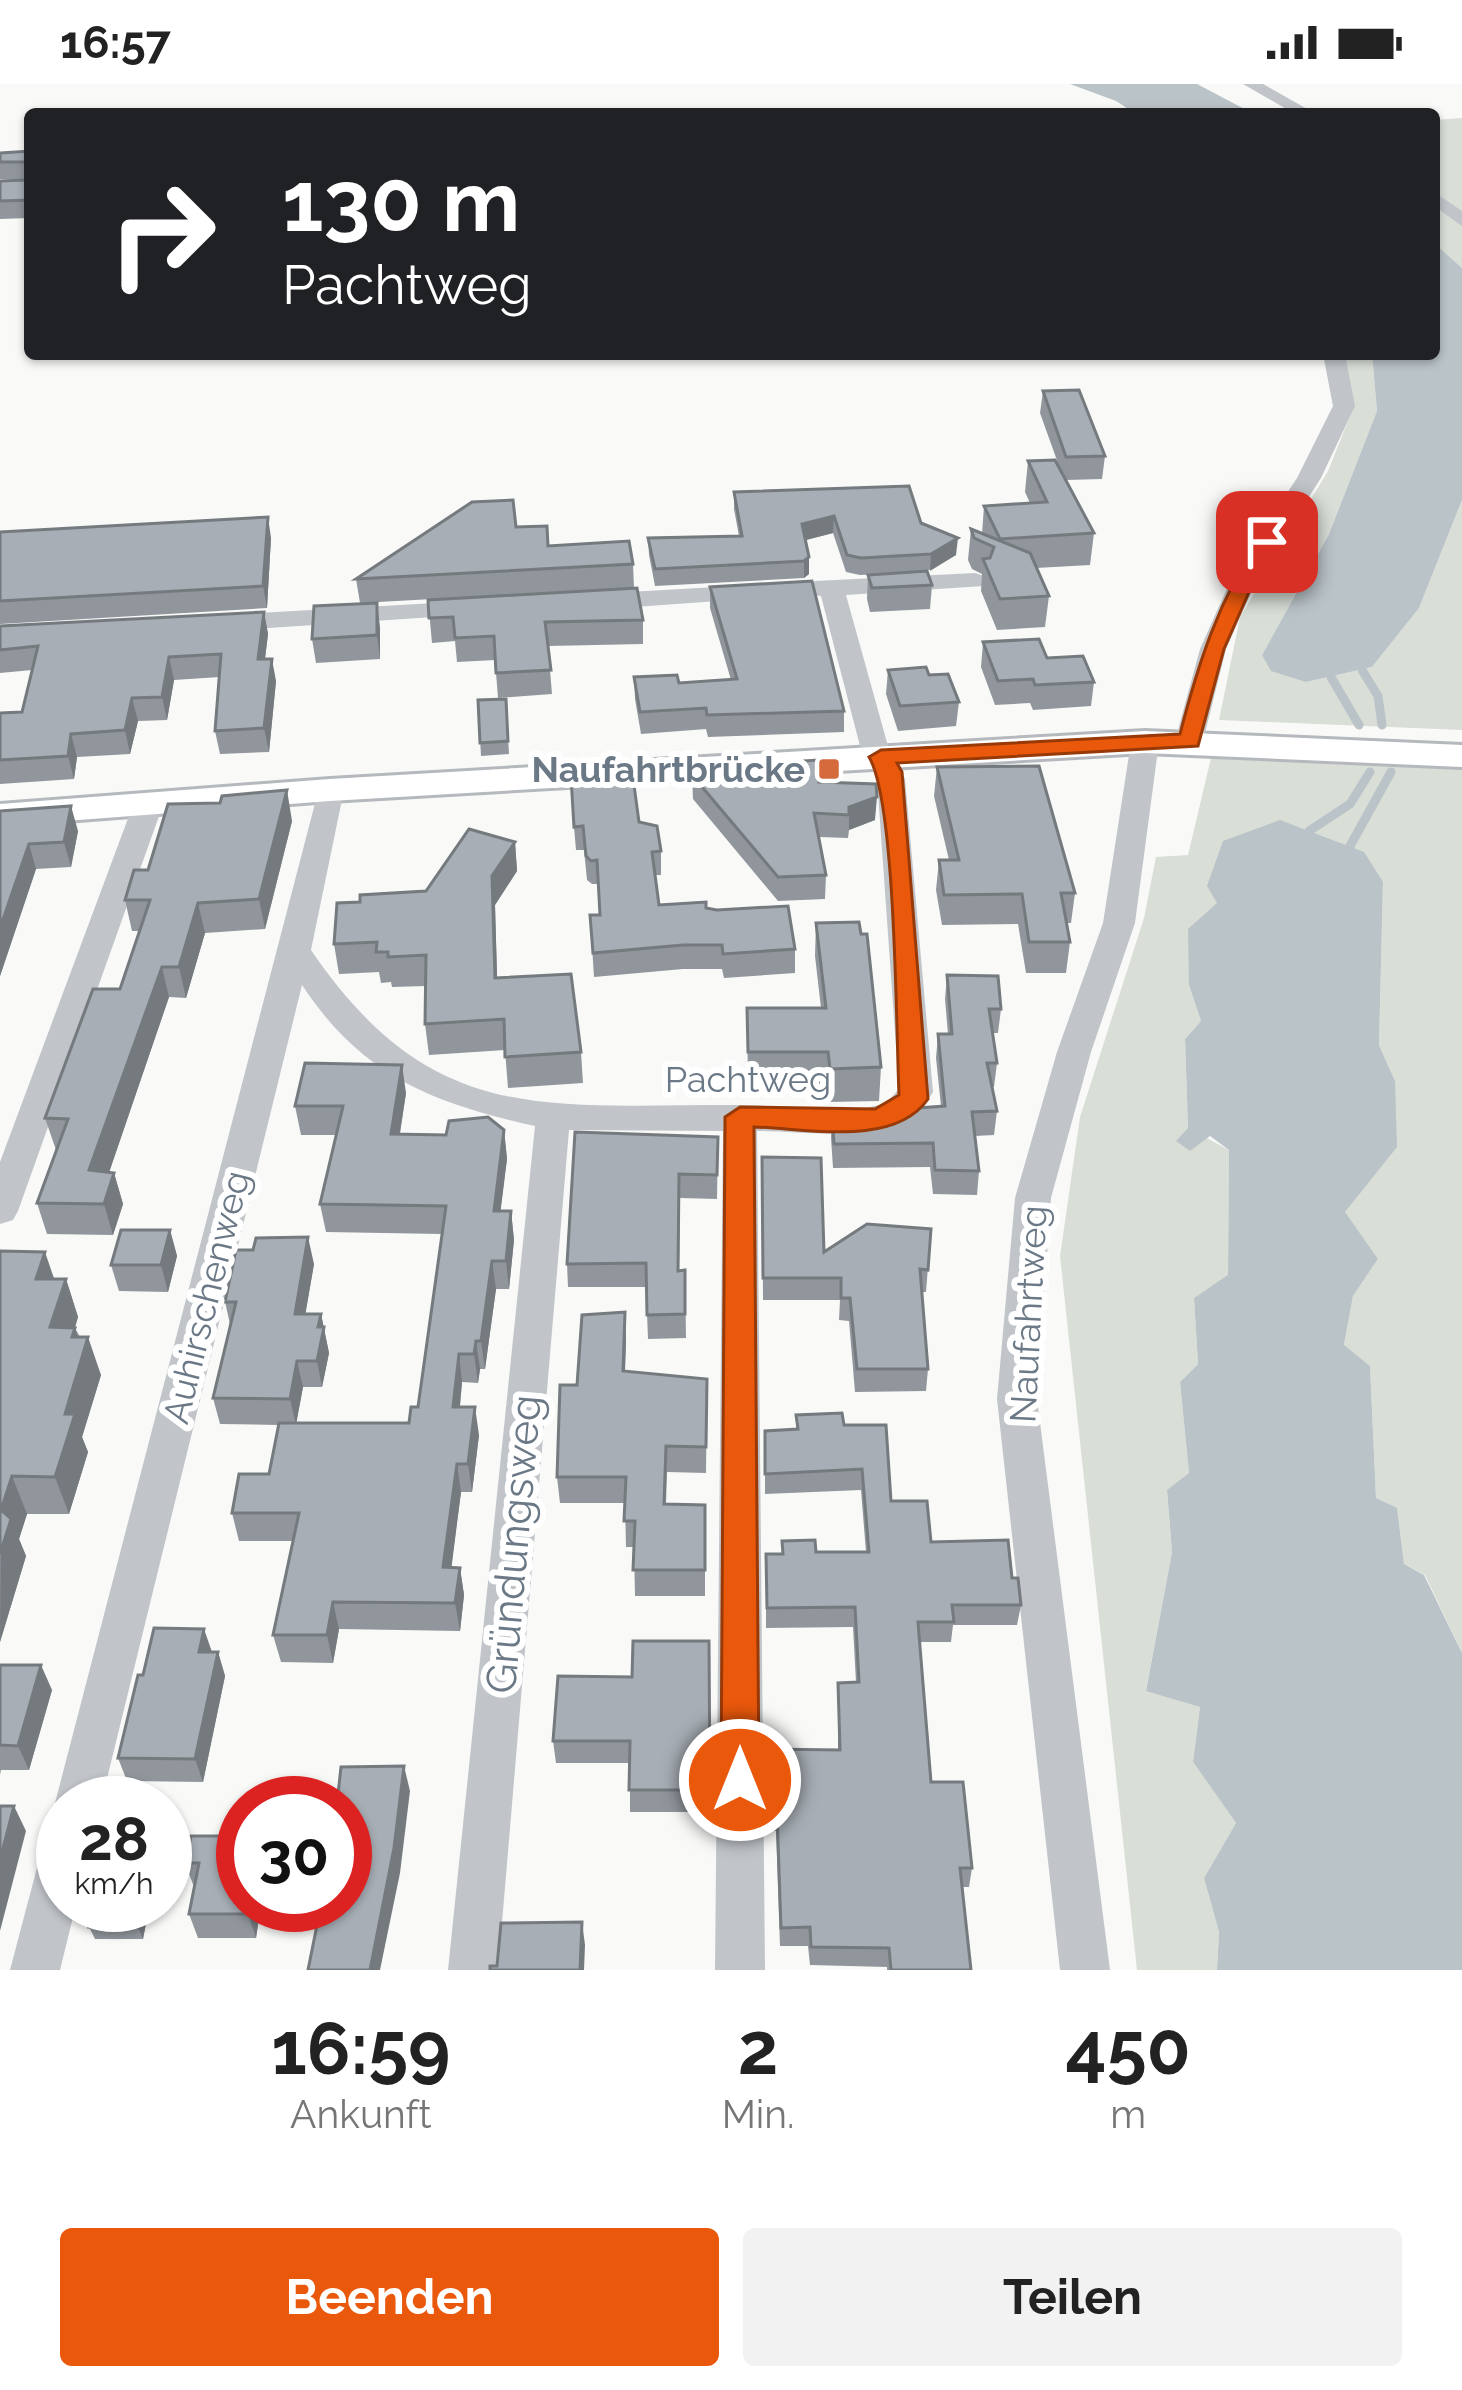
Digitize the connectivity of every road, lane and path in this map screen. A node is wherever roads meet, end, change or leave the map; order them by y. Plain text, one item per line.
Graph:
1 (1252, 84) edge
2 (1297, 108) edge
3 (1334, 360) edge
4 (975, 581) dead end
5 (832, 589) junction
6 (576, 603) edge
7 (507, 607) edge
8 (206, 624) edge
9 (1190, 741) junction
10 (1145, 742) junction
11 (1462, 756) edge
12 (881, 757) junction
13 (330, 790) junction
14 (148, 806) junction
15 (0, 815) edge
16 (295, 950) junction
17 (740, 1117) junction
18 (553, 1118) junction
19 (0, 1211) edge
20 (84, 1776) edge
21 (45, 1932) edge
22 (35, 1970) edge
23 (473, 1970) edge
24 (740, 1970) edge
25 (1085, 1970) edge

1 - 2 street
3 - 9 street
4 - 5 street
5 - 6 street
5 - 12 street
7 - 8 street
9 - 10 main road
9 - 11 main road
10 - 12 main road
10 - 25 street, Naufahrtweg
12 - 13 main road
12 - 17 street, Pachtweg
13 - 14 main road
13 - 16 street, Auhirschenweg
14 - 15 main road
14 - 19 street
16 - 18 street, Pachtweg
16 - 20 street, Auhirschenweg
17 - 18 street, Pachtweg
17 - 24 street
18 - 23 street, Gründungsweg
21 - 22 street

